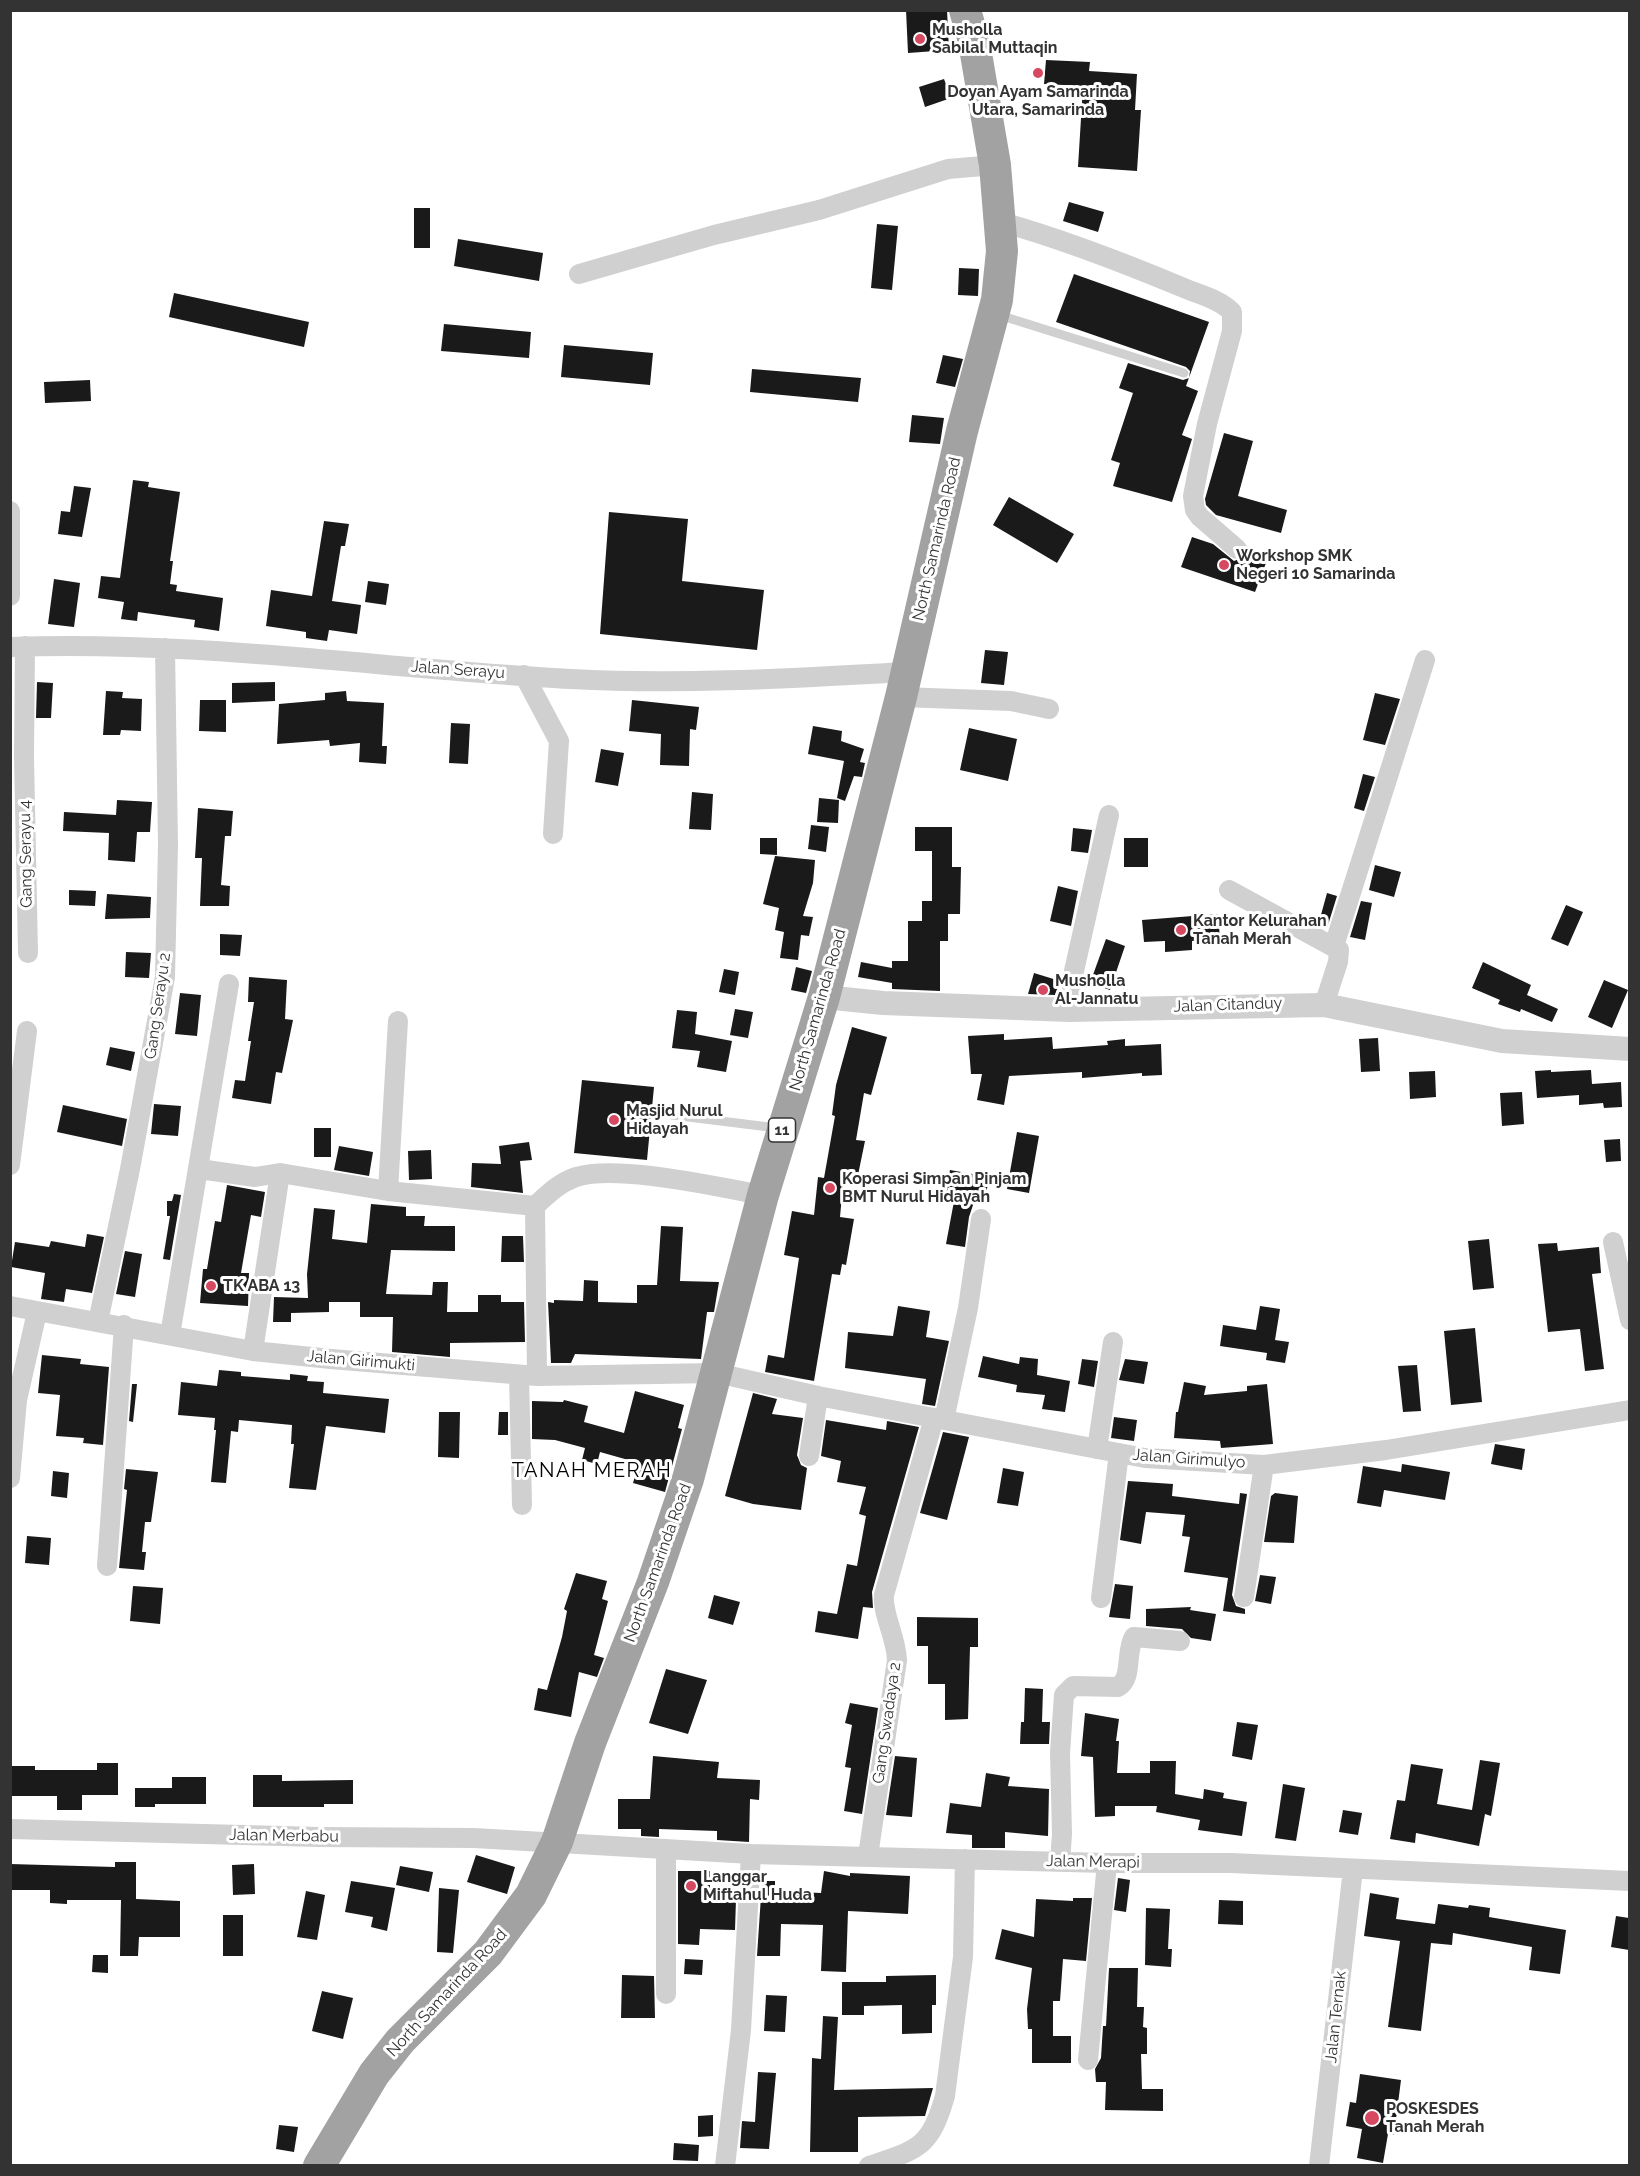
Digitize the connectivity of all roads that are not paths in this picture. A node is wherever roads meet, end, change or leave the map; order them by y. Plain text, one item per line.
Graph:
1 (965, 10) edge
2 (995, 165) junction
3 (1001, 222) junction
4 (579, 274) dead end
5 (994, 313) junction
6 (1184, 373) dead end
7 (10, 512) edge
8 (1237, 549) dead end
9 (10, 596) edge
10 (18, 647) edge
11 (165, 648) junction
12 (1425, 660) dead end
13 (524, 675) junction
14 (904, 685) junction
15 (1049, 709) dead end
16 (1109, 815) dead end
17 (553, 834) dead end
18 (1229, 890) dead end
19 (1334, 946) junction
20 (28, 953) dead end
21 (229, 984) dead end
22 (824, 997) junction
23 (1324, 1005) junction
24 (1070, 1010) junction
25 (398, 1021) dead end
26 (27, 1031) dead end
27 (1629, 1049) edge
28 (672, 1115) dead end
29 (783, 1129) junction
30 (10, 1165) edge
31 (199, 1168) junction
32 (280, 1173) junction
33 (388, 1191) junction
34 (763, 1195) junction
35 (536, 1206) junction
36 (981, 1219) dead end
37 (1613, 1242) dead end
38 (10, 1306) edge
39 (37, 1312) junction
40 (1629, 1320) edge
41 (98, 1322) junction
42 (124, 1325) junction
43 (170, 1335) junction
44 (1113, 1342) dead end
45 (254, 1351) junction
46 (717, 1373) junction
47 (528, 1376) junction
48 (818, 1395) junction
49 (1629, 1410) edge
50 (939, 1419) junction
51 (1097, 1449) junction
52 (1119, 1453) junction
53 (809, 1456) dead end
54 (1264, 1464) junction
55 (10, 1478) edge
56 (522, 1505) dead end
57 (106, 1566) dead end
58 (1244, 1597) dead end
59 (1101, 1598) dead end
60 (1180, 1641) dead end
61 (10, 1828) edge
62 (557, 1842) junction
63 (666, 1849) junction
64 (751, 1854) junction
65 (868, 1856) junction
66 (965, 1859) junction
67 (1060, 1862) junction
68 (1107, 1863) junction
69 (1353, 1869) junction
70 (1629, 1881) edge
71 (666, 1994) dead end
72 (1088, 2060) dead end
73 (319, 2166) edge
74 (725, 2166) edge
75 (869, 2166) edge
76 (1319, 2166) edge

1 - 2 highway, North Samarinda Road / 11
2 - 3 highway, North Samarinda Road / 11
2 - 4 street
3 - 5 highway, North Samarinda Road / 11
3 - 8 street
5 - 6 lane
5 - 14 highway, North Samarinda Road / 11
7 - 9 street
10 - 11 street, Jalan Serayu
10 - 20 street, Gang Serayu 4
11 - 13 street, Jalan Serayu
11 - 41 street, Gang Serayu 2
12 - 19 street
13 - 14 street, Jalan Serayu
13 - 17 street
14 - 15 street, Jalan Serayu
14 - 22 highway, North Samarinda Road / 11
16 - 24 street
18 - 19 street
19 - 23 street
21 - 31 street
22 - 24 street, Jalan Citanduy
22 - 29 highway, North Samarinda Road / 11
23 - 24 street, Jalan Citanduy
23 - 27 street, Jalan Citanduy
25 - 33 street
26 - 30 street
28 - 29 lane
29 - 34 highway, North Samarinda Road / 11
31 - 32 street
31 - 43 street
32 - 33 street
32 - 45 street
33 - 35 street
34 - 35 street
34 - 46 highway, North Samarinda Road / 11
35 - 47 street
36 - 50 street, Gang Swadaya 2
37 - 40 street
38 - 39 street, Jalan Girimukti
39 - 41 street, Jalan Girimukti
39 - 55 street
41 - 42 street, Jalan Girimukti
42 - 43 street, Jalan Girimukti
42 - 57 street
43 - 45 street, Jalan Girimukti
44 - 51 street
45 - 47 street, Jalan Girimukti
46 - 47 street, Jalan Girimukti
46 - 48 street, Jalan Girimulyo
46 - 62 highway, North Samarinda Road / 11
47 - 56 street
48 - 50 street, Jalan Girimulyo
48 - 53 street
49 - 54 street, Jalan Girimulyo
50 - 51 street, Jalan Girimulyo
50 - 65 street, Gang Swadaya 2
51 - 52 street, Jalan Girimulyo
52 - 54 street, Jalan Girimulyo
52 - 59 street
54 - 58 street
60 - 67 street
61 - 62 street, Jalan Merbabu
62 - 63 street, Jalan Merapi
62 - 73 highway, North Samarinda Road / 11
63 - 64 street, Jalan Merapi
63 - 71 street
64 - 65 street, Jalan Merapi
64 - 74 street
65 - 66 street, Jalan Merapi
66 - 67 street, Jalan Merapi
66 - 75 street
67 - 68 street, Jalan Merapi
68 - 69 street, Jalan Merapi
68 - 72 street
69 - 70 street, Jalan Merapi
69 - 76 street, Jalan Ternak

